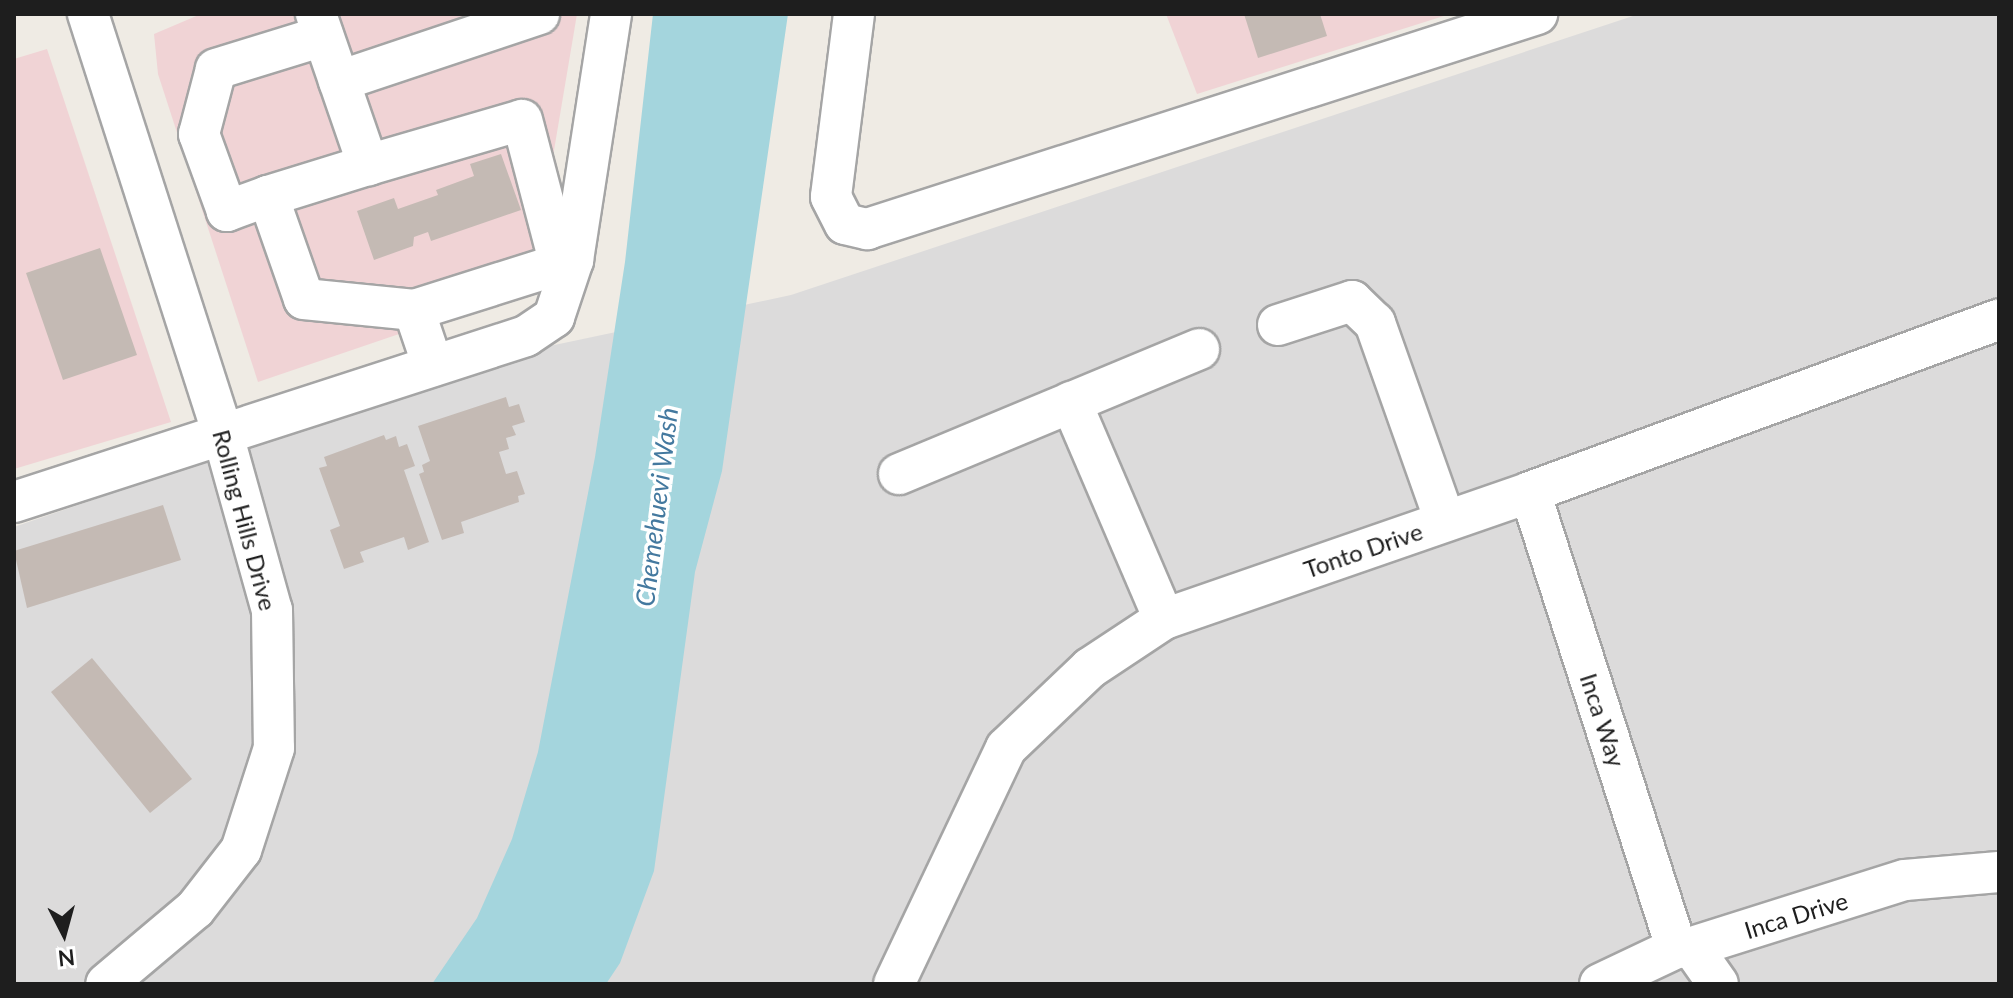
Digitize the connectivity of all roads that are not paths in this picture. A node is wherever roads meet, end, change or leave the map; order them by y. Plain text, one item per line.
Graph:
1 (88, 14) edge
2 (539, 14) edge
3 (611, 14) edge
4 (854, 14) edge
5 (1537, 14) edge
6 (319, 25) edge
7 (339, 81) junction
8 (368, 165) junction
9 (268, 196) junction
10 (567, 262) junction
11 (414, 310) junction
12 (1999, 319) edge
13 (1278, 325) dead end
14 (1199, 349) dead end
15 (433, 366) junction
16 (1071, 402) junction
17 (223, 435) junction
18 (899, 474) dead end
19 (1530, 492) junction
20 (14, 502) edge
21 (1445, 521) junction
22 (1164, 619) junction
23 (1999, 872) edge
24 (1684, 948) junction
25 (106, 984) edge
26 (894, 984) edge
27 (1600, 984) edge
28 (1718, 984) edge

1 - 17 street, Rolling Hills Drive
2 - 7 street
3 - 10 street
4 - 5 street
6 - 7 street
6 - 9 street
7 - 8 street
8 - 9 street
8 - 10 street
9 - 11 street
10 - 11 street
10 - 15 street
11 - 15 street
12 - 19 street, Tonto Drive
13 - 21 street
14 - 16 street
15 - 17 street
16 - 18 street
16 - 22 street
17 - 20 street
17 - 25 street, Rolling Hills Drive
19 - 21 street, Tonto Drive
19 - 24 street, Inca Way
21 - 22 street, Tonto Drive
22 - 26 street, Tonto Drive
23 - 24 street, Inca Drive
24 - 27 street, Inca Drive
24 - 28 street, Inca Way

